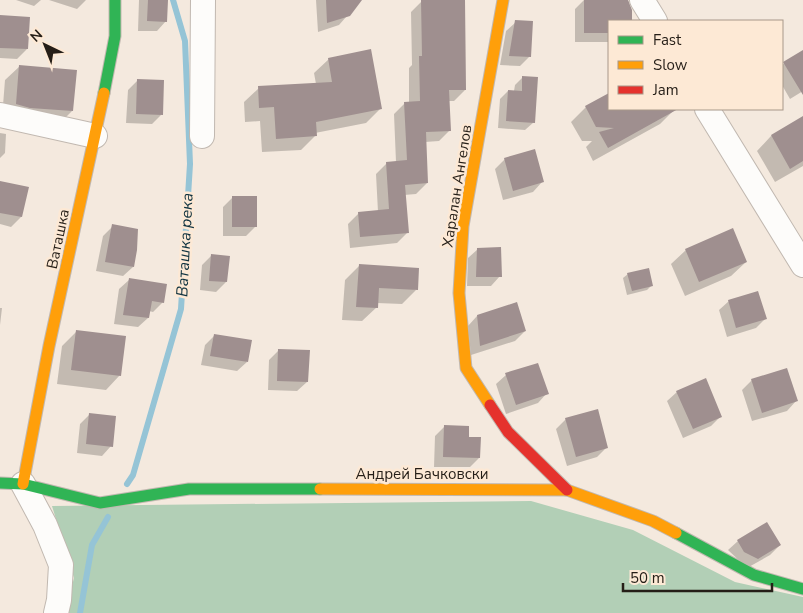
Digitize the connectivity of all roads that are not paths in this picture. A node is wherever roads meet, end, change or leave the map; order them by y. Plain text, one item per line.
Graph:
1 (115, 0) edge
2 (203, 0) edge
3 (503, 0) edge
4 (642, 0) edge
5 (653, 20) edge
6 (708, 110) edge
7 (0, 115) edge
8 (96, 136) junction
9 (202, 136) dead end
10 (803, 265) edge
11 (12, 484) edge
12 (567, 490) junction
13 (803, 589) edge
14 (56, 613) edge

1 - 8 street, Ваташка
2 - 9 street
3 - 12 street, Харалан Ангелов
4 - 5 street
6 - 10 street
7 - 8 street
8 - 11 street, Ваташка
11 - 12 street, Андрей Бачковски
11 - 14 street
12 - 13 street, Андрей Бачковски

